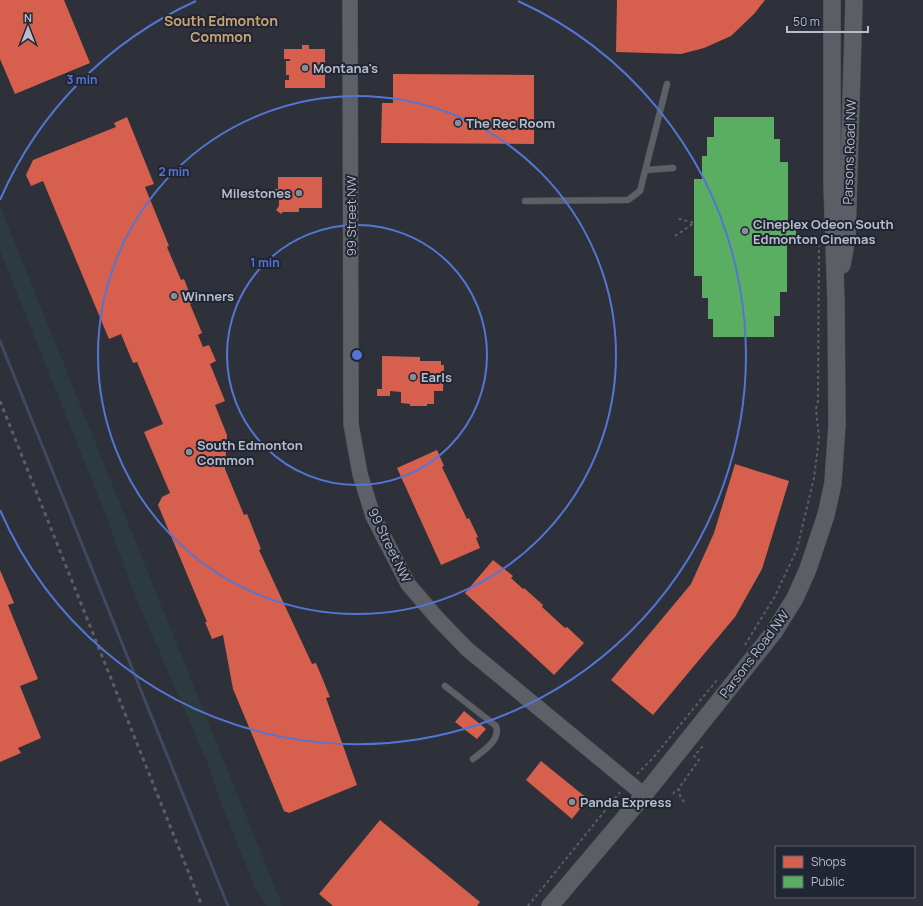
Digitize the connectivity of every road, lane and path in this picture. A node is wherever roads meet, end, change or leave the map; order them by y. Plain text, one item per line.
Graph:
1 (350, 0) edge
2 (832, 0) edge
3 (854, 0) edge
4 (667, 84) dead end
5 (673, 168) dead end
6 (646, 170) junction
7 (525, 201) dead end
8 (676, 218) dead end
9 (675, 236) dead end
10 (836, 302) junction
11 (818, 410) dead end
12 (743, 648) dead end
13 (718, 679) dead end
14 (445, 686) dead end
15 (705, 744) dead end
16 (473, 759) dead end
17 (643, 768) dead end
18 (672, 788) dead end
19 (679, 789) junction
20 (675, 791) junction
21 (673, 794) dead end
22 (644, 795) junction
23 (613, 801) dead end
24 (684, 802) dead end
25 (528, 906) edge
26 (550, 906) edge

1 - 22 street, 99 Street NW
2 - 10 main road, Parsons Road NW
3 - 10 main road, Parsons Road NW
4 - 6 lane
5 - 6 lane
6 - 7 lane
8 - 9 path
10 - 22 main road, Parsons Road NW
11 - 12 path
13 - 17 path
14 - 16 lane
15 - 19 path
18 - 20 path
19 - 20 path
19 - 24 path
20 - 21 path
22 - 26 main road, Parsons Road NW
23 - 25 path

